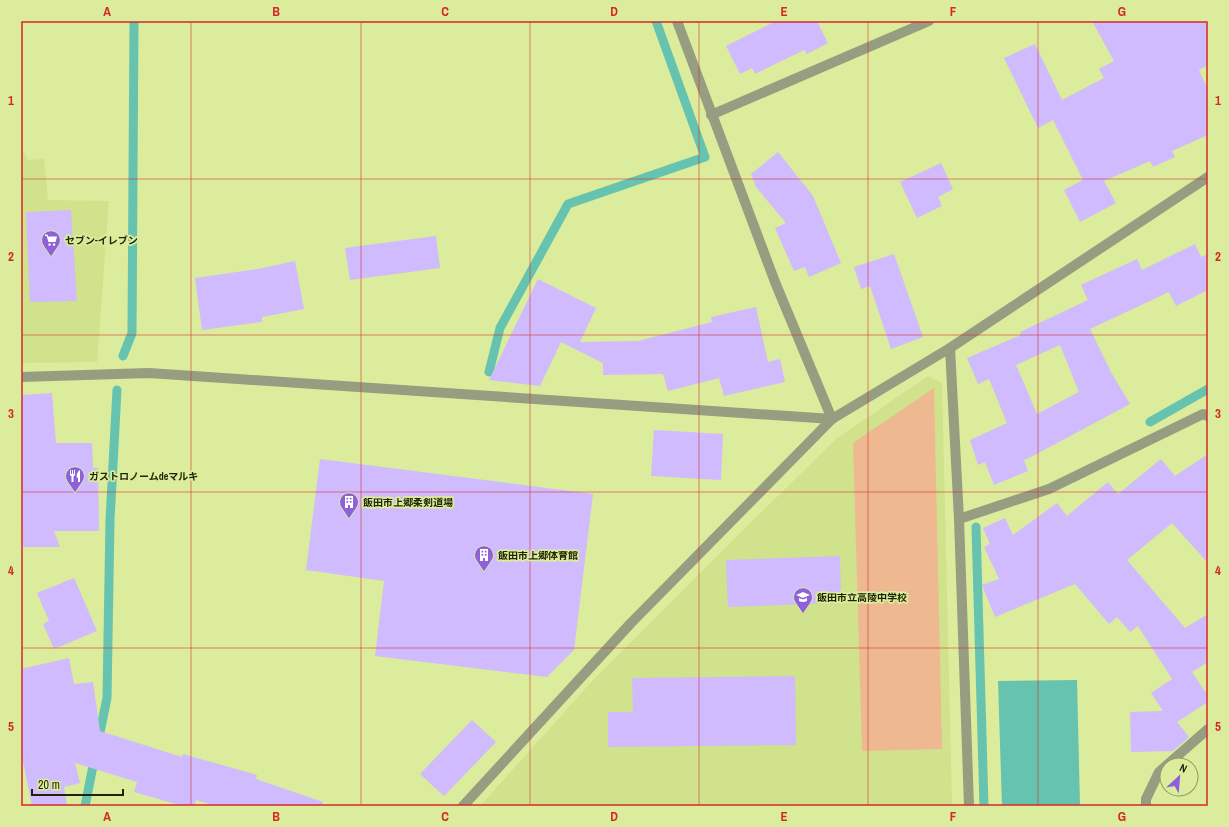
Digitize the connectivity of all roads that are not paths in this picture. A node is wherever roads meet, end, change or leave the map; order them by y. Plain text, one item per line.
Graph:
1 (677, 21) edge
2 (929, 21) edge
3 (711, 115) junction
4 (1208, 177) edge
5 (950, 348) junction
6 (21, 377) edge
7 (1208, 416) edge
8 (832, 419) junction
9 (959, 519) junction
10 (1208, 729) edge
11 (1176, 757) edge
12 (1159, 772) edge
13 (463, 806) edge
14 (969, 806) edge
15 (1146, 806) edge

1 - 3 street
2 - 3 street
3 - 8 street
4 - 5 street
5 - 8 street
5 - 9 street
6 - 8 street
7 - 9 street
8 - 13 street
9 - 14 street
10 - 11 street
12 - 15 street

